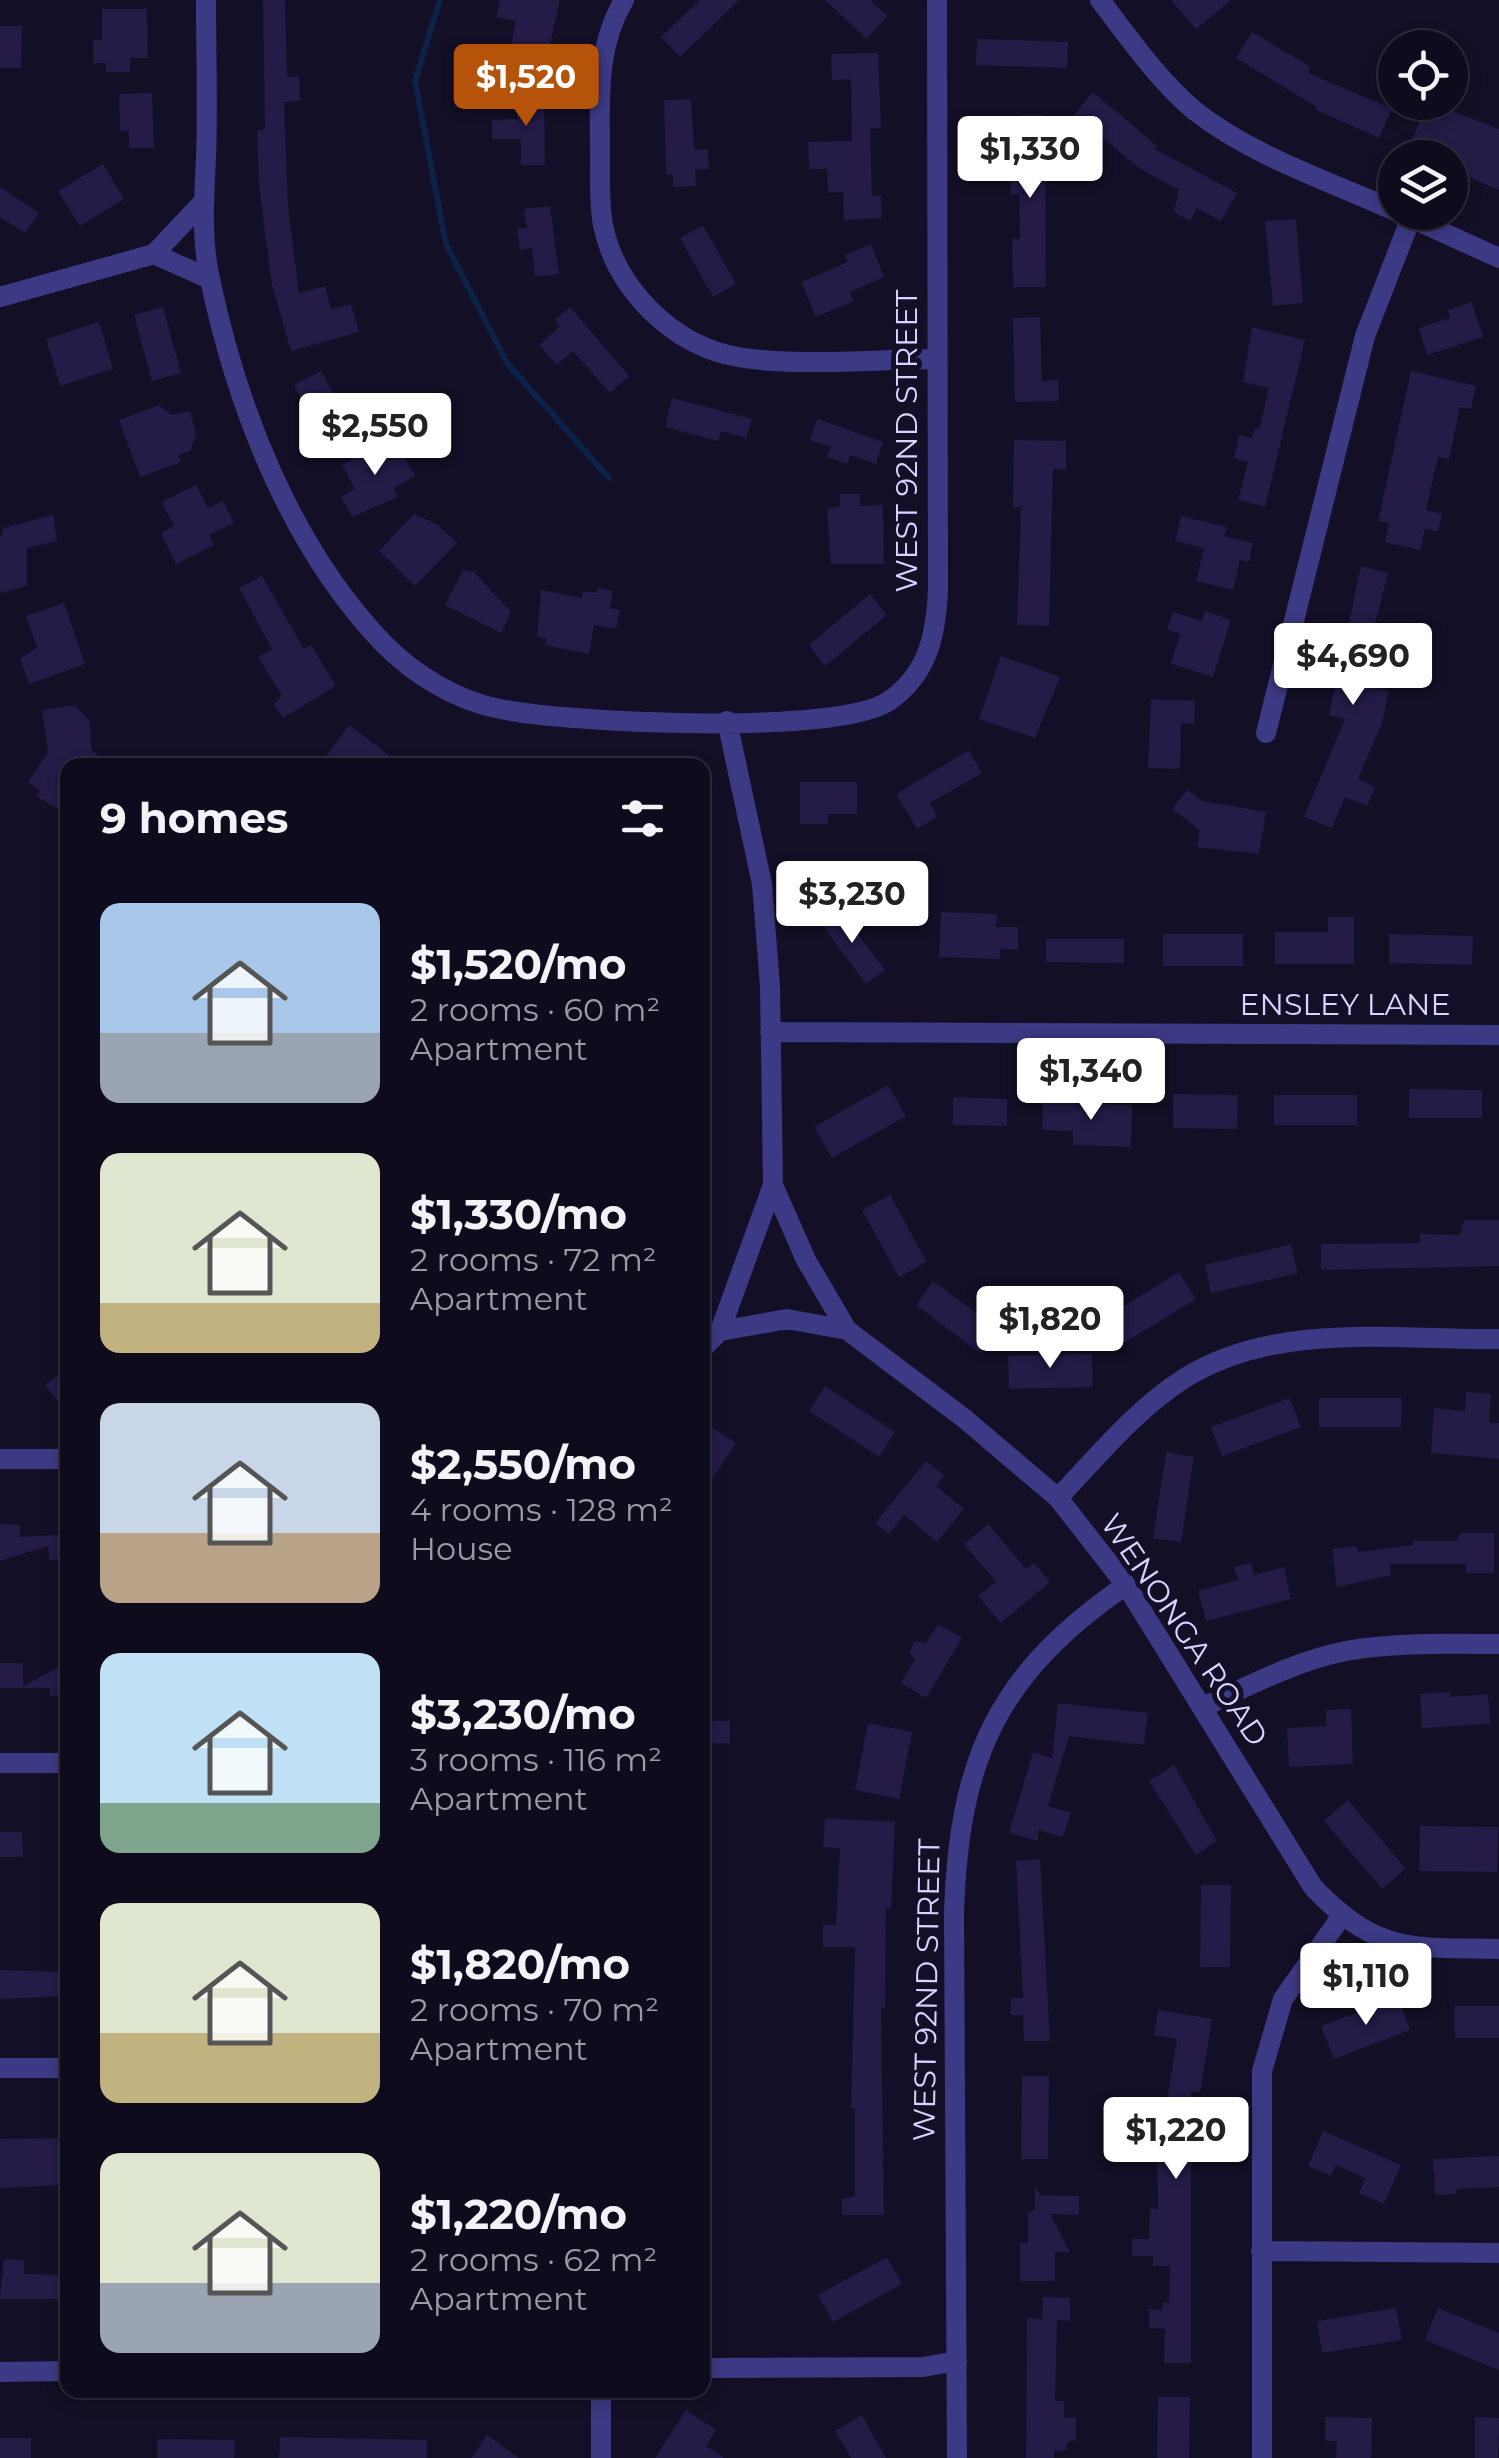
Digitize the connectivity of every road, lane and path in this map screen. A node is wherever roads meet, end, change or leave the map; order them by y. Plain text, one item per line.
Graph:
1 (206, 0) edge
2 (624, 0) edge
3 (937, 0) edge
4 (1100, 0) edge
5 (203, 202) junction
6 (1378, 204) edge
7 (1396, 230) edge
8 (1437, 230) edge
9 (154, 254) junction
10 (1499, 258) edge
11 (210, 278) junction
12 (0, 297) edge
13 (938, 359) junction
14 (727, 721) junction
15 (1266, 733) dead end
16 (770, 1032) junction
17 (1499, 1035) edge
18 (773, 1185) junction
19 (846, 1330) junction
20 (720, 1331) junction
21 (1499, 1339) edge
22 (710, 1341) edge
23 (0, 1459) edge
24 (60, 1459) edge
25 (1058, 1498) junction
26 (1126, 1585) junction
27 (1499, 1644) edge
28 (1202, 1707) junction
29 (0, 1763) edge
30 (60, 1763) edge
31 (1341, 1916) junction
32 (1499, 1949) edge
33 (0, 2068) edge
34 (60, 2068) edge
35 (1261, 2251) junction
36 (1499, 2252) edge
37 (956, 2361) junction
38 (710, 2368) edge
39 (60, 2371) edge
40 (0, 2372) edge
41 (601, 2398) edge
42 (602, 2458) edge
43 (957, 2458) edge
44 (1262, 2458) edge

1 - 5 street, WEST 92ND STREET
2 - 13 street
3 - 13 street, WEST 92ND STREET
4 - 6 street
5 - 9 street
5 - 11 street, WEST 92ND STREET
7 - 15 street
8 - 10 street
9 - 11 street
9 - 12 street
11 - 14 street, WEST 92ND STREET
13 - 14 street, WEST 92ND STREET
14 - 16 street
16 - 17 street, ENSLEY LANE
16 - 18 street
18 - 19 street, WENONGA ROAD
18 - 20 street
19 - 20 street
19 - 25 street, WENONGA ROAD
20 - 22 street
21 - 25 street
23 - 24 street
25 - 26 street, WENONGA ROAD
26 - 28 street, WENONGA ROAD
26 - 37 street, WEST 92ND STREET
27 - 28 street
28 - 31 street, WENONGA ROAD
29 - 30 street
31 - 32 street, WENONGA ROAD
31 - 35 street
33 - 34 street
35 - 36 street
35 - 44 street
37 - 38 street
37 - 43 street, WEST 92ND STREET
39 - 40 street
41 - 42 street

